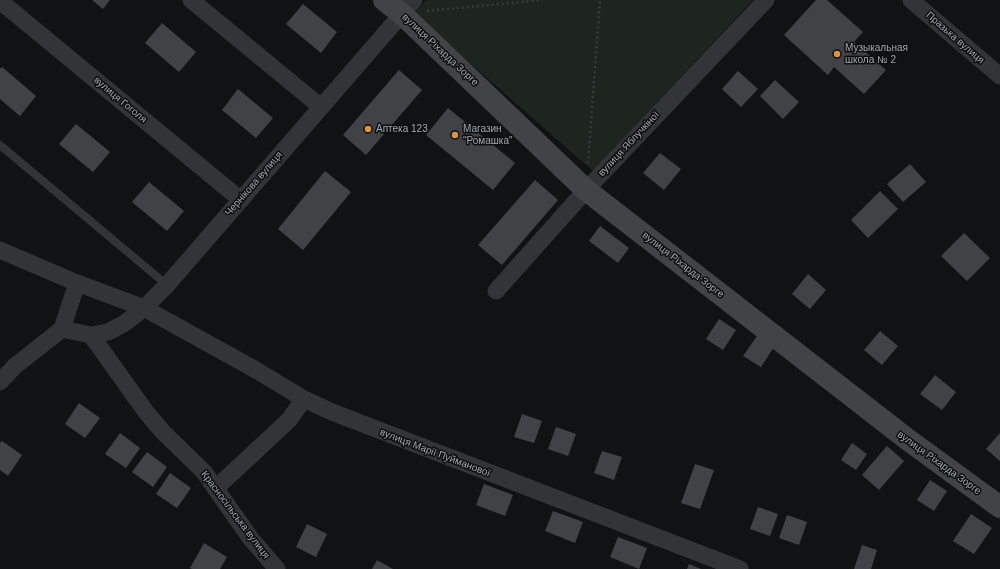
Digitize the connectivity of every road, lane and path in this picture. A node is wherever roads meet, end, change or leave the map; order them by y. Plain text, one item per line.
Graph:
1 (191, 0) edge
2 (384, 0) edge
3 (542, 0) edge
4 (600, 0) edge
5 (766, 0) edge
6 (911, 0) edge
7 (0, 1) edge
8 (408, 7) edge
9 (1000, 76) edge
10 (321, 107) junction
11 (0, 145) edge
12 (586, 190) junction
13 (241, 200) junction
14 (0, 250) edge
15 (77, 283) junction
16 (167, 284) junction
17 (496, 291) dead end
18 (144, 308) junction
19 (62, 329) junction
20 (91, 335) junction
21 (0, 382) edge
22 (304, 399) junction
23 (216, 488) junction
24 (1000, 507) edge
25 (277, 569) edge
26 (740, 569) edge

1 - 10 street
2 - 8 street, вулиця Ріхарда Зорге
3 - 8 path
4 - 12 path
5 - 12 street, вулиця Яблучкіної
6 - 9 street, Празька вулиця
7 - 13 street, вулиця Гоголя
8 - 10 street, Чернікова вулиця
8 - 12 street, вулиця Ріхарда Зорге
10 - 13 street, Чернікова вулиця
11 - 16 lane
12 - 17 street, вулиця Яблучкіної
12 - 24 street, вулиця Ріхарда Зорге
13 - 16 street, Чернікова вулиця
14 - 15 street
15 - 18 street
15 - 19 street
16 - 18 street, Чернікова вулиця
18 - 20 street, Чернікова вулиця
18 - 22 street, вулиця Марії Пуйманової
19 - 20 street
19 - 21 street
20 - 23 street, Красносільська вулиця
22 - 23 street
22 - 26 street, вулиця Марії Пуйманової
23 - 25 street, Красносільська вулиця

